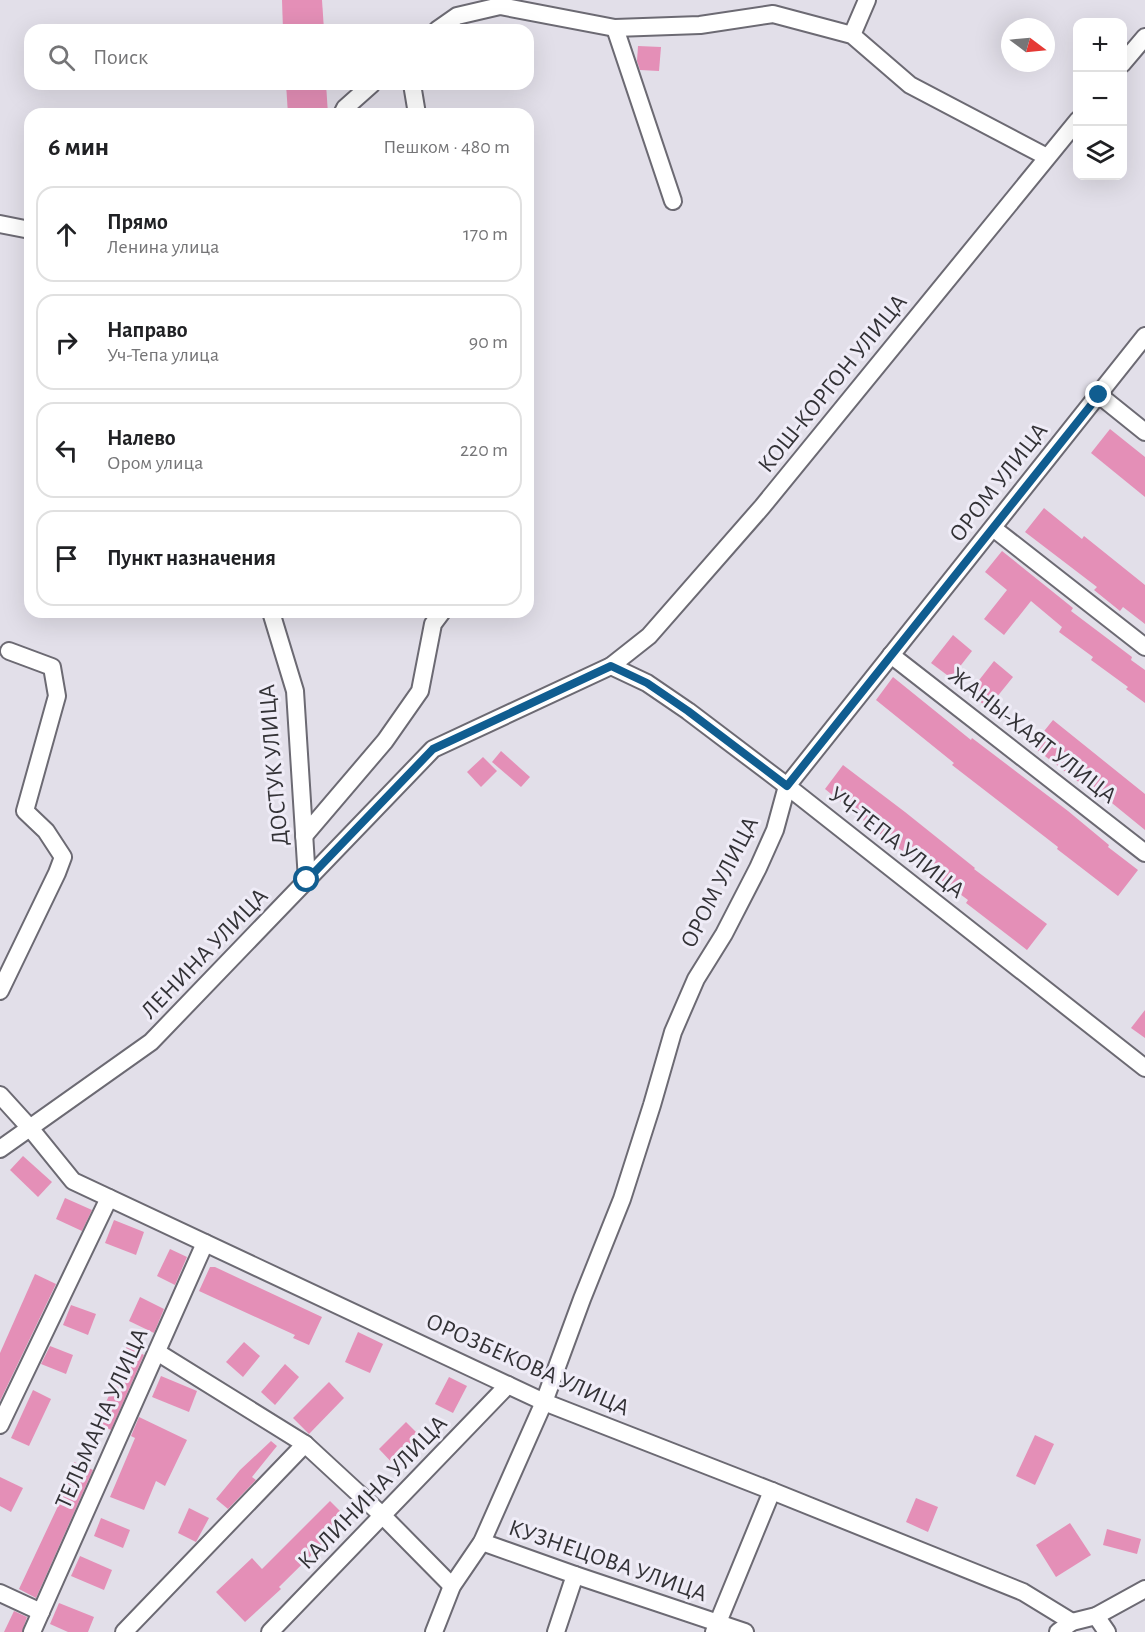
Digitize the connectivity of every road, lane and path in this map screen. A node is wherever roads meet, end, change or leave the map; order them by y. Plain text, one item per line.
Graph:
1 (867, 0) edge
2 (445, 24) edge
3 (615, 28) junction
4 (852, 35) junction
5 (1145, 37) edge
6 (1127, 58) edge
7 (365, 90) edge
8 (413, 90) edge
9 (345, 108) edge
10 (416, 108) edge
11 (1073, 125) edge
12 (1047, 157) junction
13 (673, 201) dead end
14 (0, 224) edge
15 (24, 229) edge
16 (1145, 336) edge
17 (1099, 395) junction
18 (1145, 432) edge
19 (993, 528) junction
20 (273, 618) edge
21 (438, 618) edge
22 (1145, 647) edge
23 (9, 651) dead end
24 (891, 655) junction
25 (611, 666) junction
26 (787, 786) junction
27 (304, 836) junction
28 (1145, 853) edge
29 (307, 880) junction
30 (0, 991) edge
31 (1145, 1068) edge
32 (0, 1095) edge
33 (30, 1128) junction
34 (0, 1149) edge
35 (109, 1198) junction
36 (205, 1243) junction
37 (157, 1352) junction
38 (508, 1385) junction
39 (544, 1402) junction
40 (0, 1425) edge
41 (305, 1444) junction
42 (772, 1491) junction
43 (383, 1516) junction
44 (482, 1542) junction
45 (574, 1575) junction
46 (452, 1586) junction
47 (1145, 1589) edge
48 (0, 1593) edge
49 (41, 1612) junction
50 (1096, 1616) junction
51 (1072, 1622) junction
52 (716, 1627) edge
53 (32, 1632) edge
54 (124, 1632) edge
55 (270, 1632) edge
56 (434, 1632) edge
57 (556, 1632) edge
58 (745, 1632) edge
59 (1058, 1632) edge
60 (1107, 1632) edge

1 - 4 street
2 - 3 street
3 - 4 street
3 - 13 street
4 - 12 street
5 - 6 street
7 - 9 street
8 - 10 street
11 - 12 street, КОШ-КОРГОН УЛИЦА
12 - 25 street, КОШ-КОРГОН УЛИЦА
14 - 15 street
16 - 17 street, ОРОМ УЛИЦА
17 - 18 street
17 - 19 street, ОРОМ УЛИЦА
19 - 22 street
19 - 24 street, ОРОМ УЛИЦА
20 - 27 street, ДОСТУК УЛИЦА
21 - 27 street
23 - 30 street
24 - 26 street, ОРОМ УЛИЦА
24 - 28 street, ЖАНЫ-ХАЯТ УЛИЦА
25 - 26 street, УЧ-ТЕПА УЛИЦА
25 - 29 street, ЛЕНИНА УЛИЦА
26 - 31 street, УЧ-ТЕПА УЛИЦА
26 - 39 street, ОРОМ УЛИЦА
27 - 29 street, ДОСТУК УЛИЦА
29 - 33 street, ЛЕНИНА УЛИЦА
32 - 33 street, ОРОЗБЕКОВА УЛИЦА
33 - 34 street, ЛЕНИНА УЛИЦА
33 - 35 street, ОРОЗБЕКОВА УЛИЦА
35 - 36 street, ОРОЗБЕКОВА УЛИЦА
35 - 40 street
36 - 37 street, ТЕЛЬМАНА УЛИЦА
36 - 38 street, ОРОЗБЕКОВА УЛИЦА
37 - 41 street
37 - 49 street, ТЕЛЬМАНА УЛИЦА
38 - 39 street, ОРОЗБЕКОВА УЛИЦА
38 - 43 street, КАЛИНИНА УЛИЦА
39 - 42 street, ОРОЗБЕКОВА УЛИЦА
39 - 44 street, ОРОМ УЛИЦА
41 - 43 street
41 - 54 street
42 - 51 street, ОРОЗБЕКОВА УЛИЦА
42 - 52 street, КУЗНЕЦОВА УЛИЦА
43 - 46 street
43 - 55 street, КАЛИНИНА УЛИЦА
44 - 45 street, КУЗНЕЦОВА УЛИЦА
44 - 46 street, ОРОМ УЛИЦА
45 - 52 street, КУЗНЕЦОВА УЛИЦА
45 - 57 street
46 - 56 street, ОРОМ УЛИЦА
47 - 50 street
48 - 49 street
49 - 53 street, ТЕЛЬМАНА УЛИЦА
50 - 51 street
50 - 60 street
51 - 59 street
52 - 58 street, КУЗНЕЦОВА УЛИЦА

